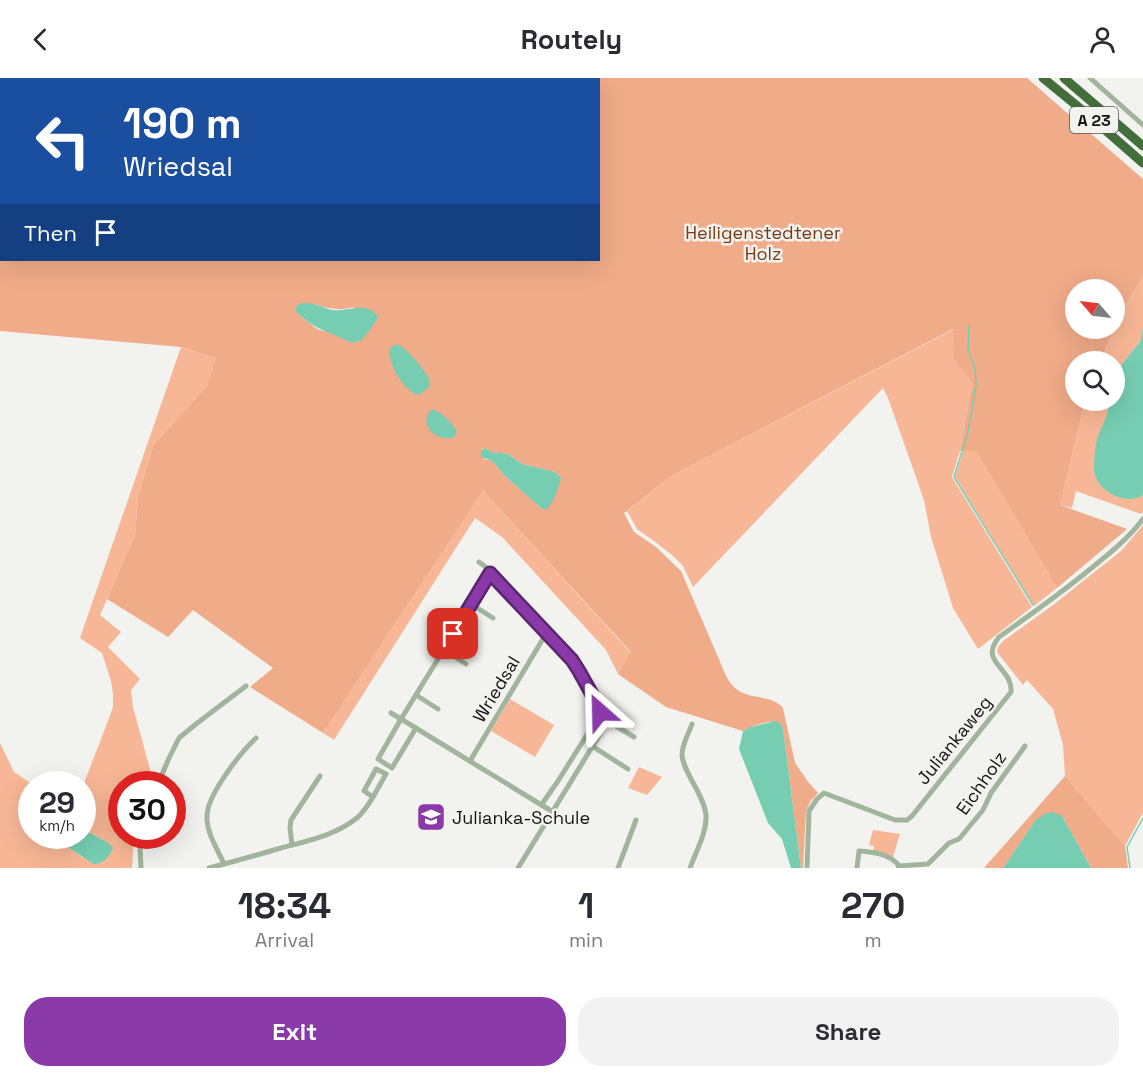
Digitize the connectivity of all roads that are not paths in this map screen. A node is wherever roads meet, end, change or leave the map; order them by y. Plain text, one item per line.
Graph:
1 (1043, 78) edge
2 (1064, 78) edge
3 (1090, 78) edge
4 (1143, 125) edge
5 (1143, 146) edge
6 (1143, 163) edge
7 (1143, 519) edge
8 (479, 562) dead end
9 (490, 573) junction
10 (471, 604) junction
11 (493, 618) dead end
12 (547, 633) junction
13 (444, 650) junction
14 (466, 663) dead end
15 (246, 686) dead end
16 (416, 695) junction
17 (438, 709) dead end
18 (391, 713) dead end
19 (600, 714) junction
20 (401, 720) junction
21 (608, 721) junction
22 (692, 724) dead end
23 (416, 728) junction
24 (634, 737) dead end
25 (256, 738) dead end
26 (592, 746) junction
27 (1025, 746) dead end
28 (470, 761) junction
29 (628, 769) dead end
30 (164, 771) edge
31 (320, 776) dead end
32 (373, 797) junction
33 (542, 804) junction
34 (553, 812) junction
35 (636, 820) dead end
36 (292, 845) junction
37 (140, 849) edge
38 (224, 864) junction
39 (899, 867) edge
40 (141, 868) edge
41 (209, 868) edge
42 (518, 868) edge
43 (618, 868) edge
44 (690, 868) edge
45 (807, 868) edge
46 (856, 868) edge

1 - 6 highway, A 23
2 - 5 highway, A 23
3 - 4 street
7 - 45 street, Juliankaweg
8 - 9 street
9 - 10 street
9 - 12 street
10 - 11 street
10 - 13 street
12 - 19 street
12 - 28 street, Wriedsal
13 - 14 street
13 - 16 street
15 - 30 street
16 - 17 street
16 - 20 street
18 - 20 street
19 - 21 street
19 - 33 street
20 - 23 street
20 - 23 street
21 - 24 street
21 - 26 street
22 - 44 street
23 - 28 street
25 - 38 street
26 - 29 street
26 - 34 street
27 - 39 street, Eichholz
28 - 33 street
31 - 36 street
32 - 32 street
32 - 36 street
33 - 34 street
34 - 42 street
35 - 43 street
36 - 38 street
37 - 40 street
38 - 41 street
39 - 46 street, Eichholz

